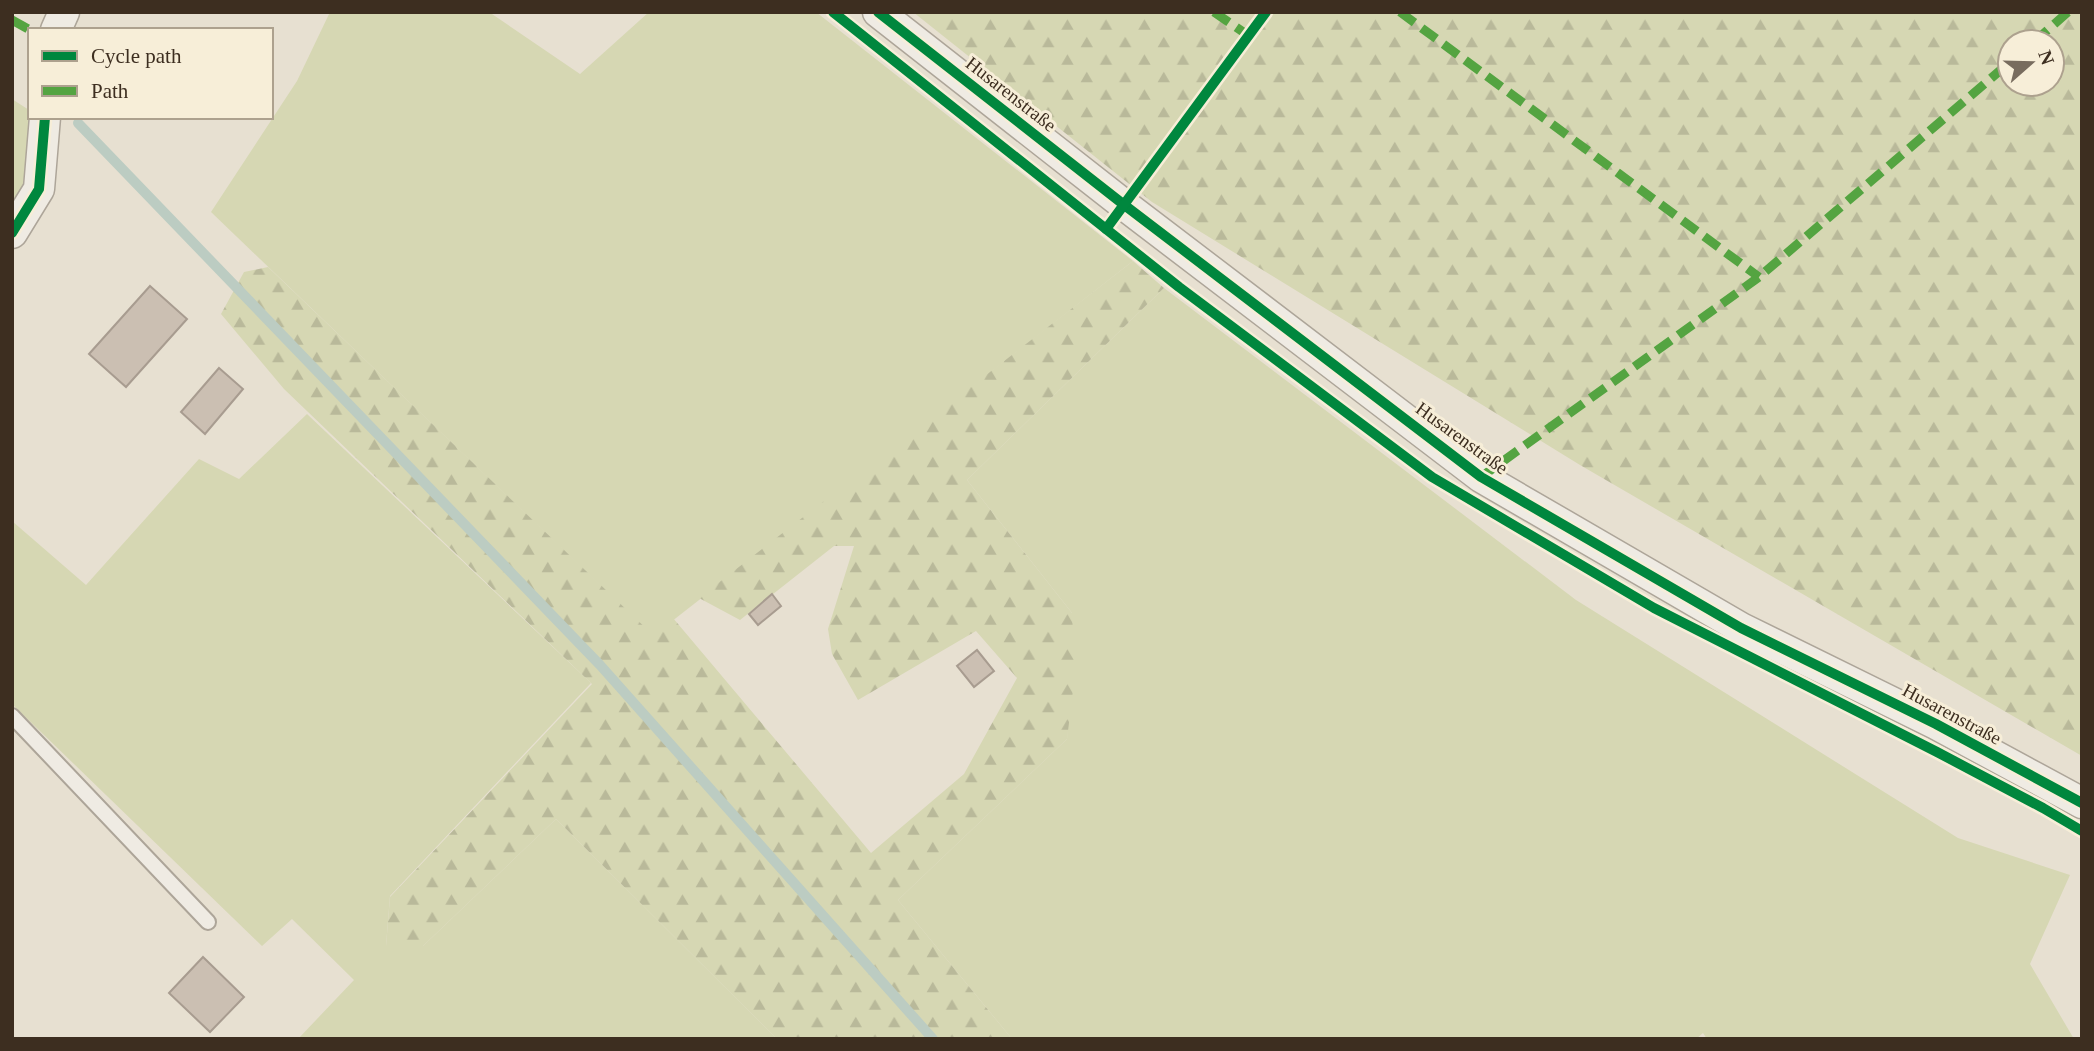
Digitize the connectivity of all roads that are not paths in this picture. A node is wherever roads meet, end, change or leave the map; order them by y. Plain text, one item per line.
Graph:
1 (64, 12) edge
2 (877, 12) edge
3 (57, 28) edge
4 (45, 119) edge
5 (12, 233) edge
6 (12, 716) edge
7 (2082, 803) edge
8 (208, 922) dead end

1 - 3 street
2 - 7 street, Husarenstraße
4 - 5 street
6 - 8 lane

